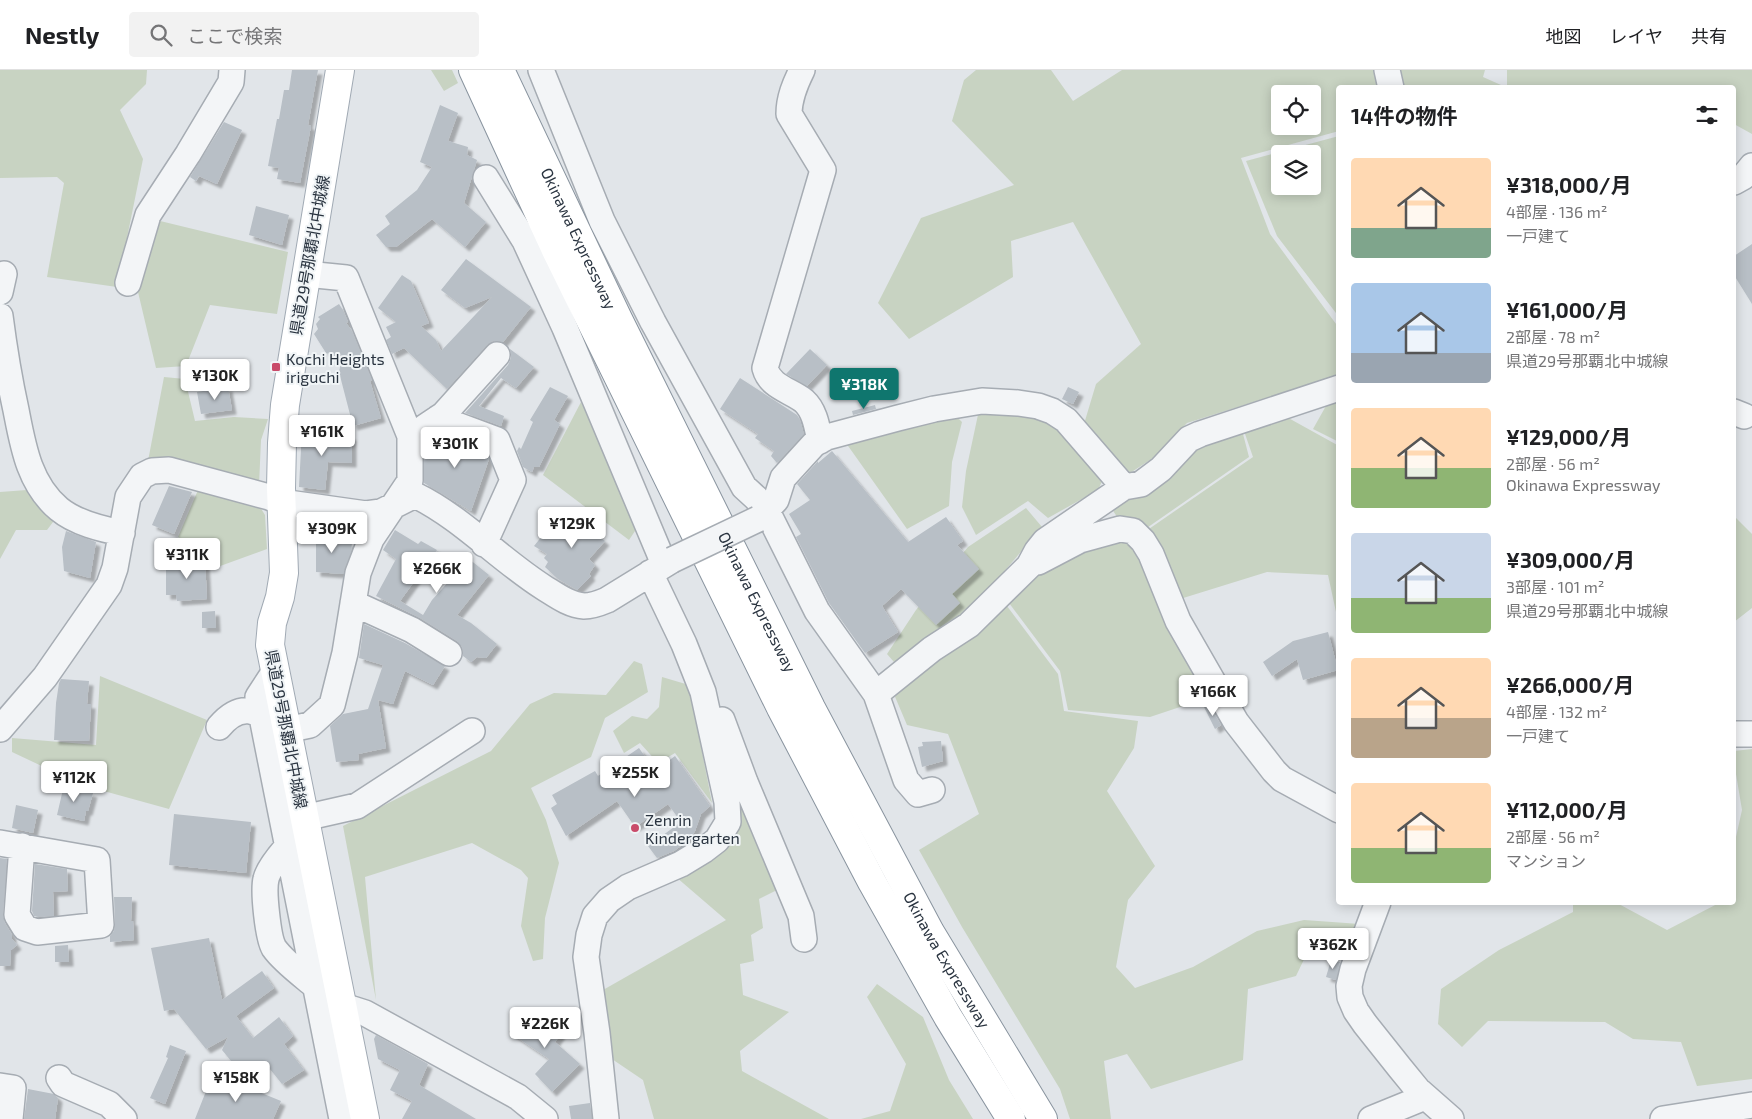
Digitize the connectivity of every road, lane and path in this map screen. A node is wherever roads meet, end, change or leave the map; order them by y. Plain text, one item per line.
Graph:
1 (232, 70) edge
2 (340, 70) edge
3 (473, 70) edge
4 (500, 70) edge
5 (541, 70) edge
6 (802, 70) edge
7 (1387, 70) edge
8 (1390, 85) edge
9 (1752, 166) edge
10 (486, 178) dead end
11 (1736, 181) edge
12 (306, 274) junction
13 (128, 283) dead end
14 (0, 316) edge
15 (497, 355) dead end
16 (1336, 389) edge
17 (438, 418) junction
18 (410, 436) junction
19 (820, 441) junction
20 (1124, 486) junction
21 (281, 502) junction
22 (393, 506) junction
23 (762, 515) junction
24 (122, 533) junction
25 (484, 544) junction
26 (662, 566) junction
27 (1028, 566) junction
28 (353, 603) junction
29 (450, 653) dead end
30 (275, 671) junction
31 (876, 694) junction
32 (704, 697) junction
33 (261, 714) junction
34 (219, 727) dead end
35 (0, 729) edge
36 (286, 730) junction
37 (472, 731) dead end
38 (1736, 734) edge
39 (1752, 734) edge
40 (932, 790) dead end
41 (1336, 808) edge
42 (304, 818) junction
43 (287, 847) junction
44 (1377, 905) edge
45 (804, 939) dead end
46 (314, 985) junction
47 (343, 1006) junction
48 (59, 1078) dead end
49 (0, 1086) edge
50 (1425, 1097) junction
51 (1752, 1105) edge
52 (10, 1119) edge
53 (124, 1119) edge
54 (342, 1119) edge
55 (365, 1119) edge
56 (545, 1119) edge
57 (606, 1119) edge
58 (1011, 1119) edge
59 (1043, 1119) edge
60 (1371, 1119) edge
61 (1451, 1119) edge
62 (1663, 1119) edge

1 - 13 street
2 - 12 main road, 県道29号那覇北中城線
3 - 58 main road, Okinawa Expressway
4 - 59 main road, Okinawa Expressway
5 - 23 street
6 - 19 street
7 - 8 street
9 - 11 street
10 - 26 street
12 - 18 street
12 - 21 main road, 県道29号那覇北中城線
14 - 24 street
15 - 17 street
16 - 20 street
17 - 18 street
17 - 25 street
18 - 22 street
19 - 20 street
19 - 23 street
20 - 27 street
21 - 22 street
21 - 24 street
21 - 30 main road, 県道29号那覇北中城線
22 - 25 street
22 - 28 street
23 - 26 street, bridge
23 - 31 street
24 - 35 street
25 - 26 street
26 - 32 street
27 - 31 street
27 - 41 street
28 - 29 street
28 - 36 street
30 - 33 street
30 - 36 main road, 県道29号那覇北中城線
31 - 40 street
32 - 45 street
32 - 57 street
33 - 34 street
33 - 36 street
33 - 43 street
36 - 42 main road, 県道29号那覇北中城線
37 - 42 street
38 - 39 street
42 - 47 main road, 県道29号那覇北中城線
43 - 46 street
43 - 46 street
44 - 50 street
46 - 54 street
47 - 55 main road, 県道29号那覇北中城線
47 - 56 street
48 - 53 street
49 - 52 street
50 - 60 street
50 - 61 street
51 - 62 street

